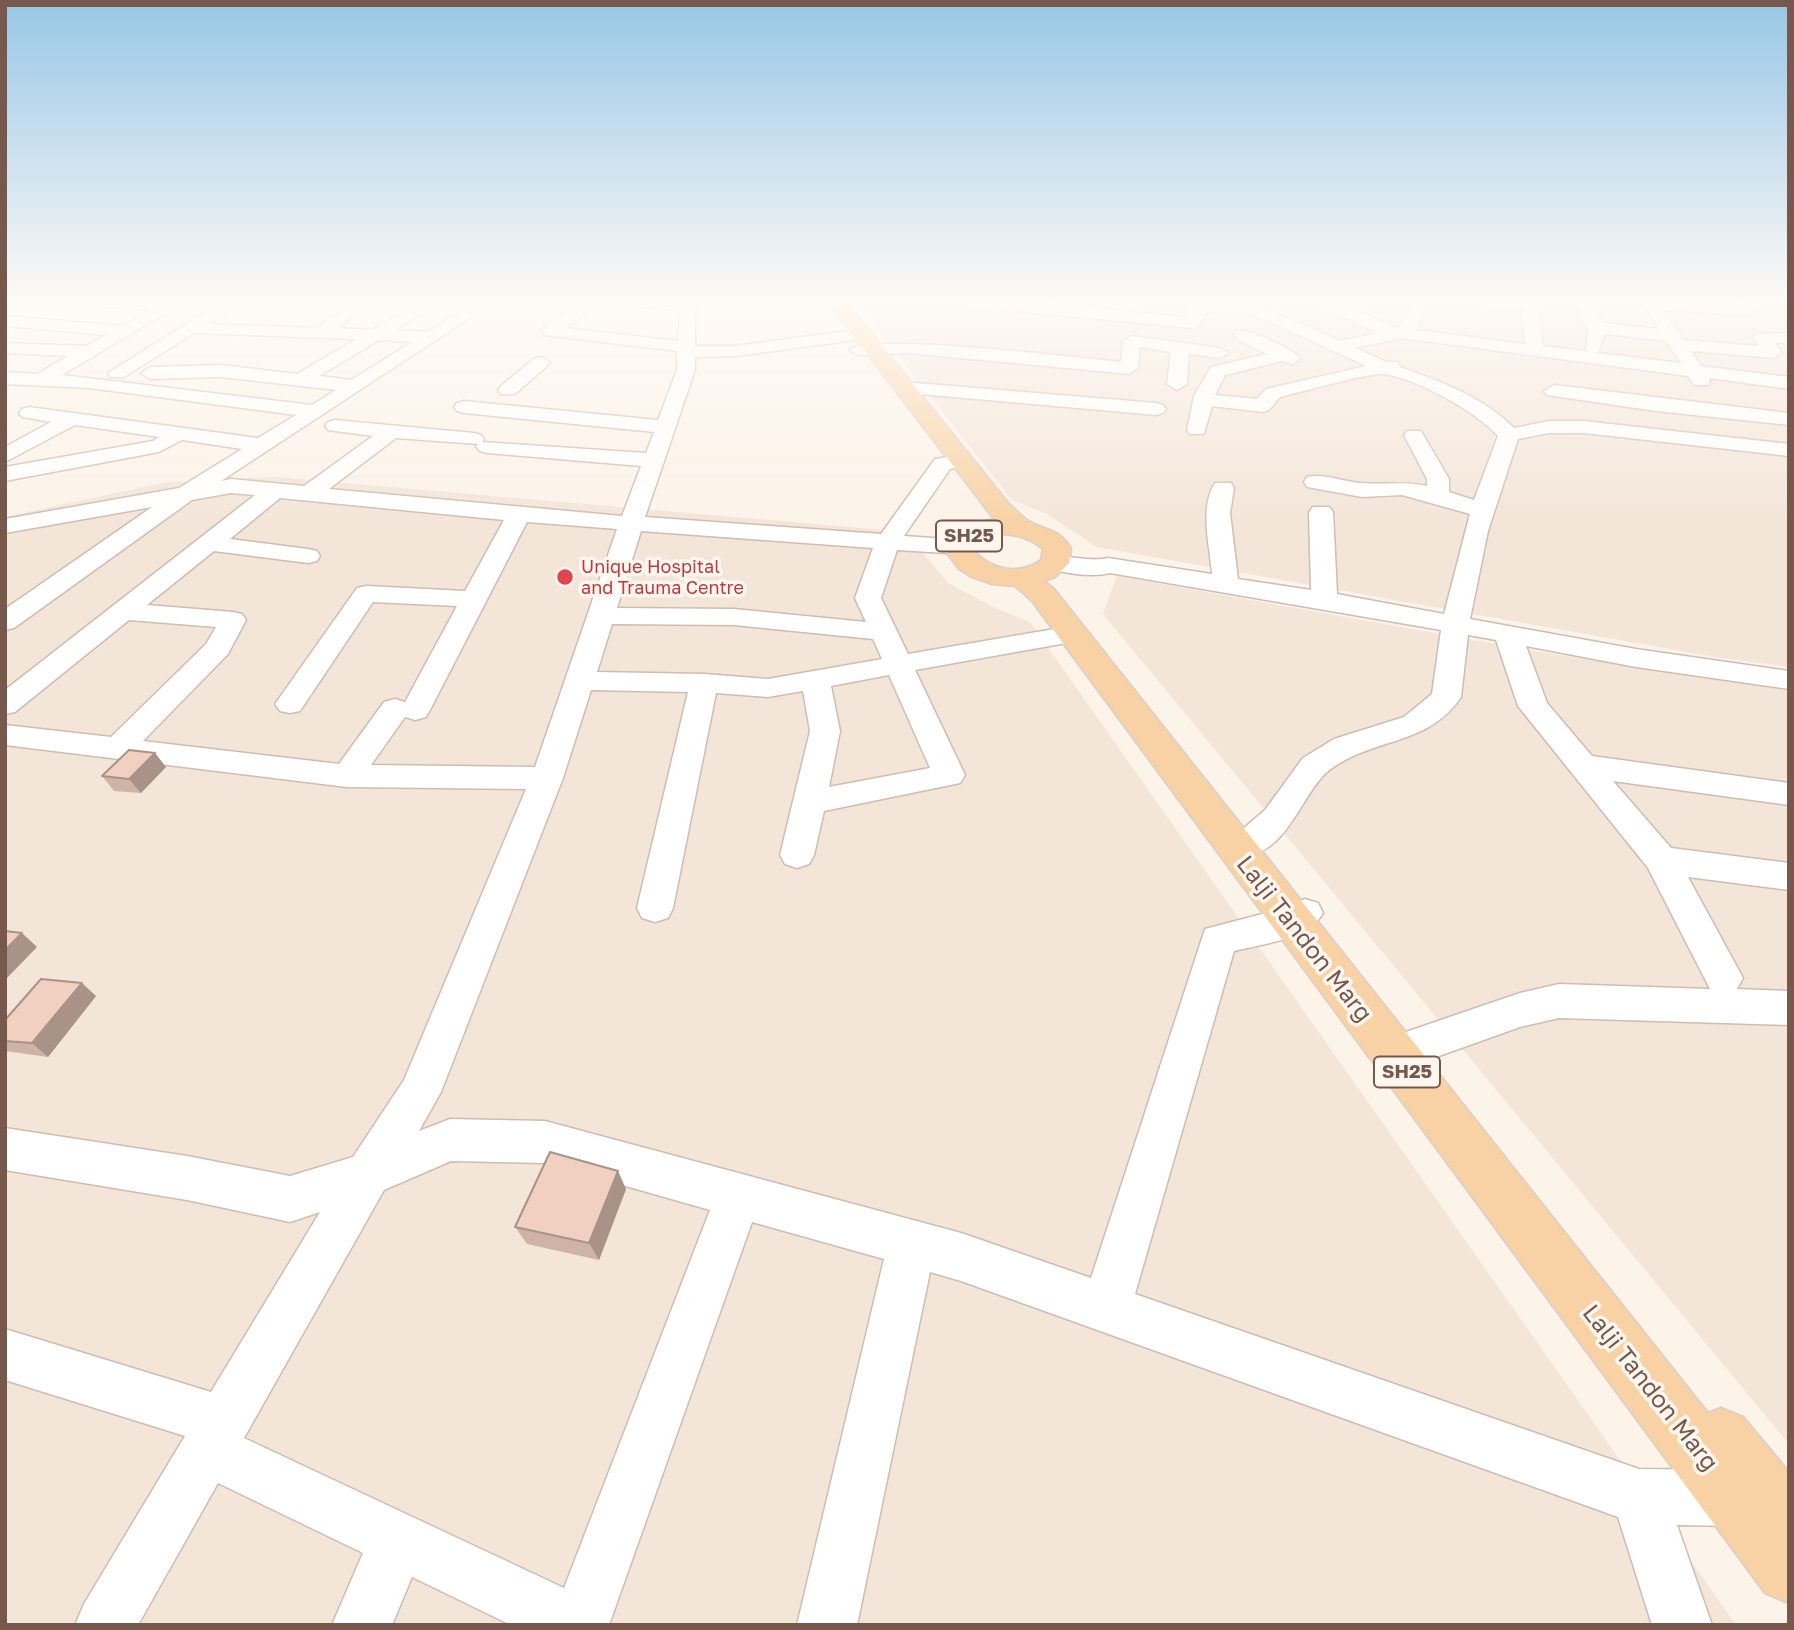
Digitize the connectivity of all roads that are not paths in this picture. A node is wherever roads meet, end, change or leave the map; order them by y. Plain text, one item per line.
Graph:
1 (47, 376) edge
2 (107, 376) edge
3 (146, 376) edge
4 (216, 376) edge
5 (265, 376) edge
6 (307, 376) edge
7 (370, 376) edge
8 (520, 376) edge
9 (683, 376) edge
10 (884, 376) edge
11 (892, 376) edge
12 (1178, 376) edge
13 (1214, 376) edge
14 (1326, 376) edge
15 (1345, 376) edge
16 (1407, 376) edge
17 (1612, 376) edge
18 (1699, 376) edge
19 (1739, 376) edge
20 (5, 377) edge
21 (42, 379) junction
22 (102, 379) junction
23 (1332, 379) junction
24 (300, 380) junction
25 (1615, 380) dead end
26 (1789, 383) edge
27 (1177, 384) dead end
28 (354, 386) junction
29 (904, 388) junction
30 (1554, 391) dead end
31 (535, 393) dead end
32 (195, 396) junction
33 (1203, 399) junction
34 (464, 407) dead end
35 (1156, 409) dead end
36 (315, 411) junction
37 (665, 413) junction
38 (1722, 413) junction
39 (72, 419) junction
40 (1789, 419) edge
41 (335, 426) dead end
42 (1503, 427) junction
43 (1197, 430) dead end
44 (391, 432) junction
45 (179, 433) junction
46 (1414, 435) dead end
47 (262, 445) junction
48 (1743, 445) junction
49 (1789, 450) edge
50 (5, 456) edge
51 (653, 460) junction
52 (952, 462) junction
53 (5, 474) edge
54 (1315, 482) dead end
55 (1223, 488) dead end
56 (277, 489) junction
57 (311, 492) junction
58 (187, 493) junction
59 (1438, 496) junction
60 (1482, 510) junction
61 (1321, 512) dead end
62 (519, 514) junction
63 (631, 524) junction
64 (5, 526) edge
65 (1018, 526) junction
66 (973, 538) junction
67 (208, 542) junction
68 (887, 542) junction
69 (308, 556) dead end
70 (1046, 564) junction
71 (1226, 584) junction
72 (474, 599) junction
73 (1324, 600) junction
74 (17, 604) edge
75 (122, 611) junction
76 (600, 616) junction
77 (5, 622) edge
78 (1454, 624) junction
79 (884, 632) junction
80 (1072, 634) junction
81 (1508, 634) junction
82 (899, 666) junction
83 (817, 680) junction
84 (1789, 680) edge
85 (579, 681) junction
86 (704, 683) junction
87 (5, 705) edge
88 (290, 705) dead end
89 (5, 735) edge
90 (117, 749) junction
91 (1584, 766) junction
92 (347, 776) junction
93 (547, 778) junction
94 (1789, 794) edge
95 (809, 802) junction
96 (1249, 842) junction
97 (797, 855) dead end
98 (1661, 860) junction
99 (1789, 877) edge
100 (655, 908) dead end
101 (1298, 917) junction
102 (1724, 978) dead end
103 (1789, 1008) edge
104 (1411, 1048) junction
105 (5, 1149) edge
106 (368, 1174) junction
107 (739, 1195) junction
108 (912, 1243) junction
109 (1105, 1308) junction
110 (5, 1354) edge
111 (215, 1436) junction
112 (1741, 1485) junction
113 (1639, 1497) junction
114 (1789, 1524) edge
115 (398, 1540) junction
116 (1789, 1569) edge
117 (105, 1625) edge
118 (362, 1625) edge
119 (578, 1625) edge
120 (828, 1625) edge
121 (1682, 1625) edge

1 - 21 street
2 - 22 street
3 - 22 street
4 - 32 street
5 - 24 street
6 - 24 street
7 - 28 street
8 - 31 street
9 - 37 street
10 - 52 main road, SH25
11 - 29 main road, SH25
12 - 27 street
13 - 33 street
14 - 23 street
15 - 23 street
16 - 42 street
17 - 25 street
18 - 38 street
19 - 26 street
20 - 21 street
21 - 22 street
22 - 32 street
22 - 39 street
23 - 33 street
24 - 28 street
28 - 36 street
29 - 35 street
29 - 52 main road, SH25
30 - 38 street
32 - 36 street
33 - 43 street
34 - 37 street
36 - 47 street
37 - 51 street
38 - 40 street
38 - 48 street
39 - 45 street
39 - 50 street
41 - 44 street
42 - 48 street
42 - 60 street
44 - 51 street
44 - 57 street
45 - 47 street
45 - 53 street
46 - 59 street
47 - 58 street
48 - 49 street
51 - 63 street
52 - 65 main road, SH25
52 - 66 main road, SH25
52 - 68 street
54 - 59 street
55 - 71 street
56 - 57 street
56 - 58 street
56 - 67 street
57 - 62 street
58 - 64 street
58 - 74 street
59 - 60 street
60 - 78 street
61 - 73 street
62 - 63 street
62 - 72 street
63 - 68 street
63 - 76 street
65 - 66 main road, SH25
65 - 70 main road, SH25
66 - 68 street
66 - 70 main road, SH25
67 - 69 street
67 - 75 street
68 - 79 street
70 - 71 street
70 - 80 main road, Lalji Tandon Marg / SH25
70 - 96 main road, Lalji Tandon Marg / SH25
71 - 73 street
72 - 88 street
72 - 92 street
73 - 78 street
74 - 77 street
75 - 87 street
75 - 90 street
76 - 79 street
76 - 85 street
78 - 81 street
78 - 96 street
79 - 82 street
80 - 82 street
80 - 101 main road, Lalji Tandon Marg / SH25
81 - 84 street
81 - 91 street
82 - 83 street
82 - 95 street
83 - 86 street
83 - 95 street
85 - 86 street
85 - 93 street
86 - 100 street
89 - 90 street
90 - 92 street
91 - 94 street
91 - 98 street
92 - 93 street
93 - 106 street
95 - 97 street
96 - 101 main road, Lalji Tandon Marg / SH25
98 - 99 street
98 - 102 street
101 - 104 main road, Lalji Tandon Marg / SH25
101 - 109 street
101 - 112 main road, Lalji Tandon Marg / SH25
103 - 104 street
104 - 112 main road, Lalji Tandon Marg / SH25
105 - 106 street
106 - 107 street
106 - 111 street
107 - 108 street
107 - 119 street
108 - 109 street
108 - 120 street
109 - 113 street
110 - 111 street
111 - 115 street
111 - 117 street
112 - 113 street
112 - 114 main road, Lalji Tandon Marg / SH25
112 - 116 main road, Lalji Tandon Marg / SH25
113 - 121 street
115 - 118 street
115 - 119 street

